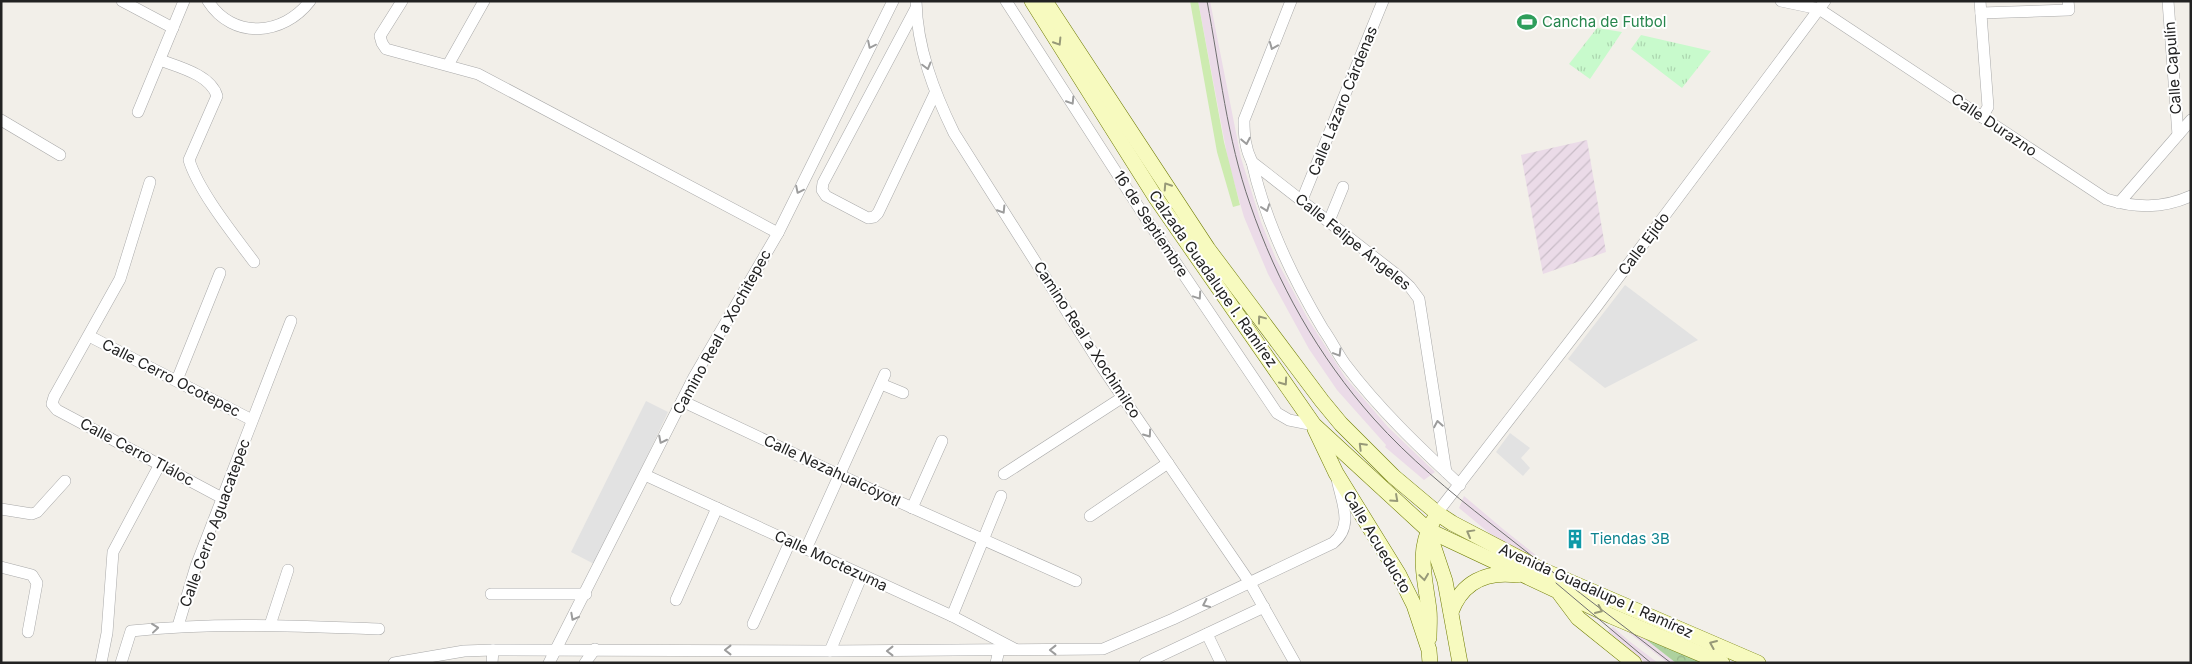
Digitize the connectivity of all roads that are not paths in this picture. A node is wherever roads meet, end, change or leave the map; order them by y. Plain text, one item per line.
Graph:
1 (122, 1) edge
2 (208, 1) edge
3 (310, 1) edge
4 (402, 1) edge
5 (484, 1) edge
6 (893, 1) edge
7 (1006, 1) edge
8 (1032, 1) edge
9 (1045, 1) edge
10 (1291, 1) edge
11 (1383, 1) edge
12 (1781, 1) edge
13 (1980, 1) edge
14 (2068, 1) edge
15 (2168, 1) edge
16 (182, 2) edge
17 (916, 4) edge
18 (1822, 5) edge
19 (1981, 13) junction
20 (173, 28) junction
21 (160, 60) junction
22 (448, 65) junction
23 (935, 93) junction
24 (138, 112) dead end
25 (1982, 117) junction
26 (1, 120) edge
27 (2191, 120) edge
28 (2178, 135) junction
29 (60, 156) dead end
30 (1252, 162) junction
31 (150, 182) dead end
32 (1344, 187) dead end
33 (2186, 198) edge
34 (1302, 200) junction
35 (2119, 203) junction
36 (1329, 221) junction
37 (778, 233) junction
38 (254, 262) dead end
39 (220, 273) dead end
40 (291, 321) dead end
41 (89, 336) junction
42 (177, 380) junction
43 (903, 393) dead end
44 (1123, 397) junction
45 (682, 401) junction
46 (252, 420) junction
47 (1314, 425) junction
48 (942, 441) dead end
49 (1168, 462) junction
50 (160, 464) junction
51 (1446, 472) junction
52 (1336, 473) junction
53 (645, 474) junction
54 (1004, 474) dead end
55 (839, 475) junction
56 (65, 481) dead end
57 (1460, 485) junction
58 (1002, 496) dead end
59 (224, 499) junction
60 (717, 508) junction
61 (912, 508) junction
62 (1, 509) edge
63 (1437, 513) junction
64 (1090, 516) dead end
65 (1428, 530) junction
66 (983, 540) junction
67 (790, 542) junction
68 (806, 550) junction
69 (1, 567) edge
70 (288, 570) dead end
71 (862, 575) junction
72 (1523, 576) junction
73 (1076, 581) dead end
74 (1250, 583) junction
75 (1558, 591) junction
76 (491, 594) dead end
77 (586, 594) junction
78 (676, 600) dead end
79 (1264, 607) junction
80 (1451, 612) junction
81 (952, 616) junction
82 (753, 624) dead end
83 (270, 625) junction
84 (178, 626) junction
85 (379, 629) dead end
86 (28, 632) dead end
87 (1207, 634) junction
88 (595, 649) junction
89 (493, 650) junction
90 (556, 650) junction
91 (999, 650) junction
92 (1022, 650) junction
93 (830, 651) junction
94 (1430, 656) edge
95 (1750, 661) edge
96 (101, 663) edge
97 (121, 663) edge
98 (394, 663) edge
99 (492, 663) edge
100 (549, 663) edge
101 (585, 663) edge
102 (996, 663) edge
103 (1030, 663) edge
104 (1145, 663) edge
105 (1221, 663) edge
106 (1295, 663) edge
107 (1460, 663) edge
108 (1634, 663) edge
109 (1722, 663) edge

1 - 20 street
2 - 3 street
4 - 22 street
5 - 22 street
6 -> 37 street, Camino Real a Xochitepec
7 -> 47 street, 16 de Septiembre
8 -> 47 main road, Calzada Guadalupe I. Ramírez
63 -> 9 main road, Calzada Guadalupe I. Ramírez
10 -> 30 street
11 - 34 street, Calle Lázaro Cárdenas
12 - 18 street
13 - 19 street
14 - 19 street
15 - 28 street, Calle Capulín
16 - 20 street
17 -> 23 street, Camino Real a Xochimilco
17 - 23 street
18 - 25 street, Calle Durazno
18 - 57 street, Calle Ejido
19 - 25 street
20 - 21 street
21 - 24 street
21 - 38 street
22 - 37 street
23 -> 44 street, Camino Real a Xochimilco
25 - 35 street, Calle Durazno
26 - 29 street
27 - 28 street
28 - 35 street
30 - 34 street, Calle Felipe Ángeles
30 -> 51 street
31 - 41 street
32 - 36 street
33 - 35 street, Calle Durazno
34 - 36 street, Calle Felipe Ángeles
51 -> 36 street, Calle Felipe Ángeles
37 - 45 street, Camino Real a Xochitepec
39 - 42 street
40 - 46 street, Calle Cerro Aguacatepec
41 - 42 street, Calle Cerro Ocotepec
41 - 50 street, Calle Cerro Tláloc
42 - 46 street, Calle Cerro Ocotepec
43 - 55 street
44 -> 49 street, Camino Real a Xochimilco
44 - 54 street
45 -> 53 street, Camino Real a Xochitepec
45 - 55 street, Calle Nezahualcóyotl
46 - 59 street, Calle Cerro Aguacatepec
47 - 52 main road, Calle Acueducto
47 -> 65 main road, Calzada Guadalupe I. Ramírez
48 - 61 street
49 - 64 street
49 - 74 street, Camino Real a Xochimilco
50 - 59 street, Calle Cerro Tláloc
50 - 96 street
51 - 57 street
52 - 74 street
52 - 94 main road, Calle Acueducto
53 - 60 street, Calle Moctezuma
53 - 77 street, Camino Real a Xochitepec
55 - 61 street, Calle Nezahualcóyotl
55 - 68 street
56 - 62 street
57 - 63 street, Calle Ejido
58 - 66 street
59 - 84 street, Calle Cerro Aguacatepec
60 - 67 street, Calle Moctezuma
60 - 78 street
61 - 66 street, Calle Nezahualcóyotl
63 - 65 main road
95 -> 63 main road, Avenida Guadalupe I. Ramírez
65 - 72 main road, Avenida Guadalupe I. Ramírez
65 - 80 main road
65 -> 94 main road
66 - 73 street, Calle Nezahualcóyotl
66 - 81 street
67 - 68 street, Calle Moctezuma
67 - 82 street
68 - 71 street, Calle Moctezuma
69 - 86 street
70 - 83 street
71 - 81 street, Calle Moctezuma
71 - 93 street
72 - 75 main road, Avenida Guadalupe I. Ramírez
72 - 80 main road
74 - 79 street, Camino Real a Xochimilco
74 -> 92 street
75 - 108 main road
75 -> 109 main road, Avenida Guadalupe I. Ramírez
76 - 77 street
77 -> 90 street, Camino Real a Xochitepec
79 - 87 street
79 - 106 street, Camino Real a Xochimilco
80 - 107 main road
81 - 92 street, Calle Moctezuma
83 - 84 street
83 - 85 street
97 -> 84 street
87 - 104 street
87 - 105 street
88 - 90 street
93 -> 88 street
88 - 101 street
89 - 90 street
89 - 98 street
89 - 99 street
90 - 100 street, Camino Real a Xochitepec
91 - 92 street
91 -> 93 street
91 - 102 street
92 - 103 street

